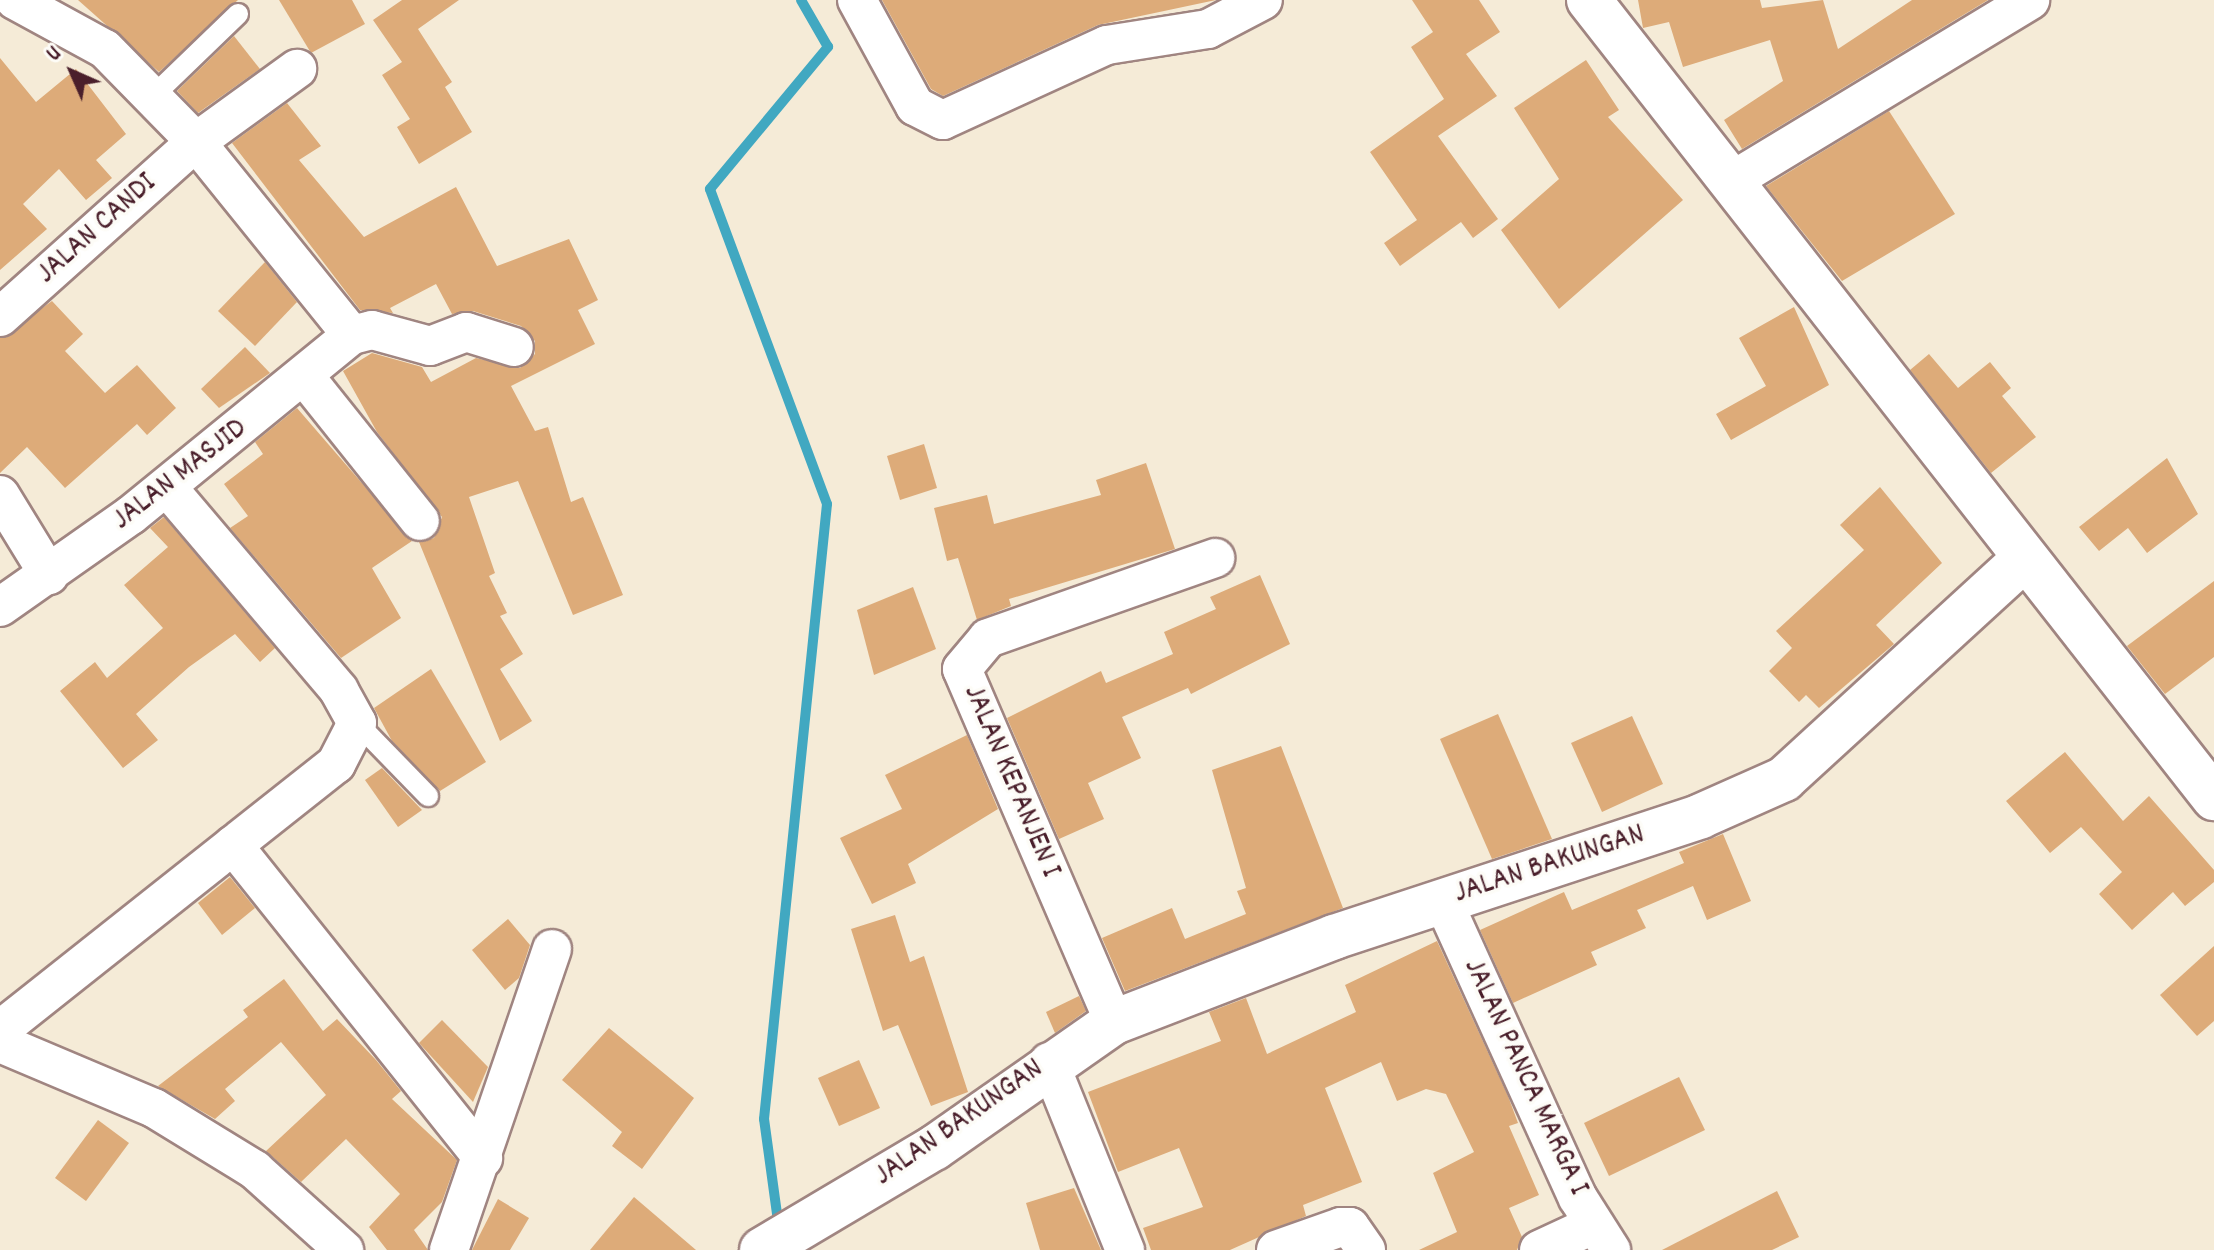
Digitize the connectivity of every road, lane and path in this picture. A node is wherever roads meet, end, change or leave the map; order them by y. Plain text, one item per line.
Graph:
1 (15, 0) edge
2 (857, 0) edge
3 (1263, 0) edge
4 (1589, 0) edge
5 (2030, 0) edge
6 (238, 14) dead end
7 (297, 69) dead end
8 (151, 98) junction
9 (196, 142) junction
10 (1730, 182) junction
11 (0, 317) edge
12 (352, 335) junction
13 (514, 347) dead end
14 (305, 377) junction
15 (167, 487) junction
16 (0, 495) edge
17 (420, 521) dead end
18 (1215, 558) dead end
19 (2025, 558) junction
20 (49, 575) junction
21 (0, 607) edge
22 (357, 723) junction
23 (428, 796) dead end
24 (2214, 798) edge
25 (233, 845) junction
26 (1443, 901) junction
27 (552, 949) dead end
28 (1114, 1022) junction
29 (0, 1030) edge
30 (0, 1043) edge
31 (1049, 1062) junction
32 (483, 1158) junction
33 (1602, 1238) edge
34 (344, 1250) edge
35 (449, 1250) edge
36 (762, 1250) edge
37 (1125, 1250) edge
38 (1276, 1250) edge
39 (1366, 1250) edge
40 (1539, 1250) edge

1 - 8 street
2 - 3 street
4 - 10 main road
5 - 10 street
6 - 8 lane
7 - 9 street, JALAN CANDI
8 - 9 street
9 - 11 street, JALAN CANDI
9 - 12 street
10 - 19 main road
12 - 13 street
12 - 14 street, JALAN MASJID
14 - 15 street, JALAN MASJID
14 - 17 street
15 - 20 street, JALAN MASJID
15 - 22 street
16 - 20 street
18 - 28 street, JALAN KEPANJEN I
19 - 24 main road
19 - 26 main road, JALAN BAKUNGAN
20 - 21 street, JALAN MASJID
22 - 23 lane
22 - 25 street
25 - 29 street
25 - 32 street
26 - 28 main road, JALAN BAKUNGAN
26 - 33 street, JALAN PANCA MARGA I
27 - 32 street
28 - 31 main road, JALAN BAKUNGAN
30 - 34 street
31 - 36 main road, JALAN BAKUNGAN
31 - 37 street
32 - 35 street
33 - 40 street
38 - 39 street

